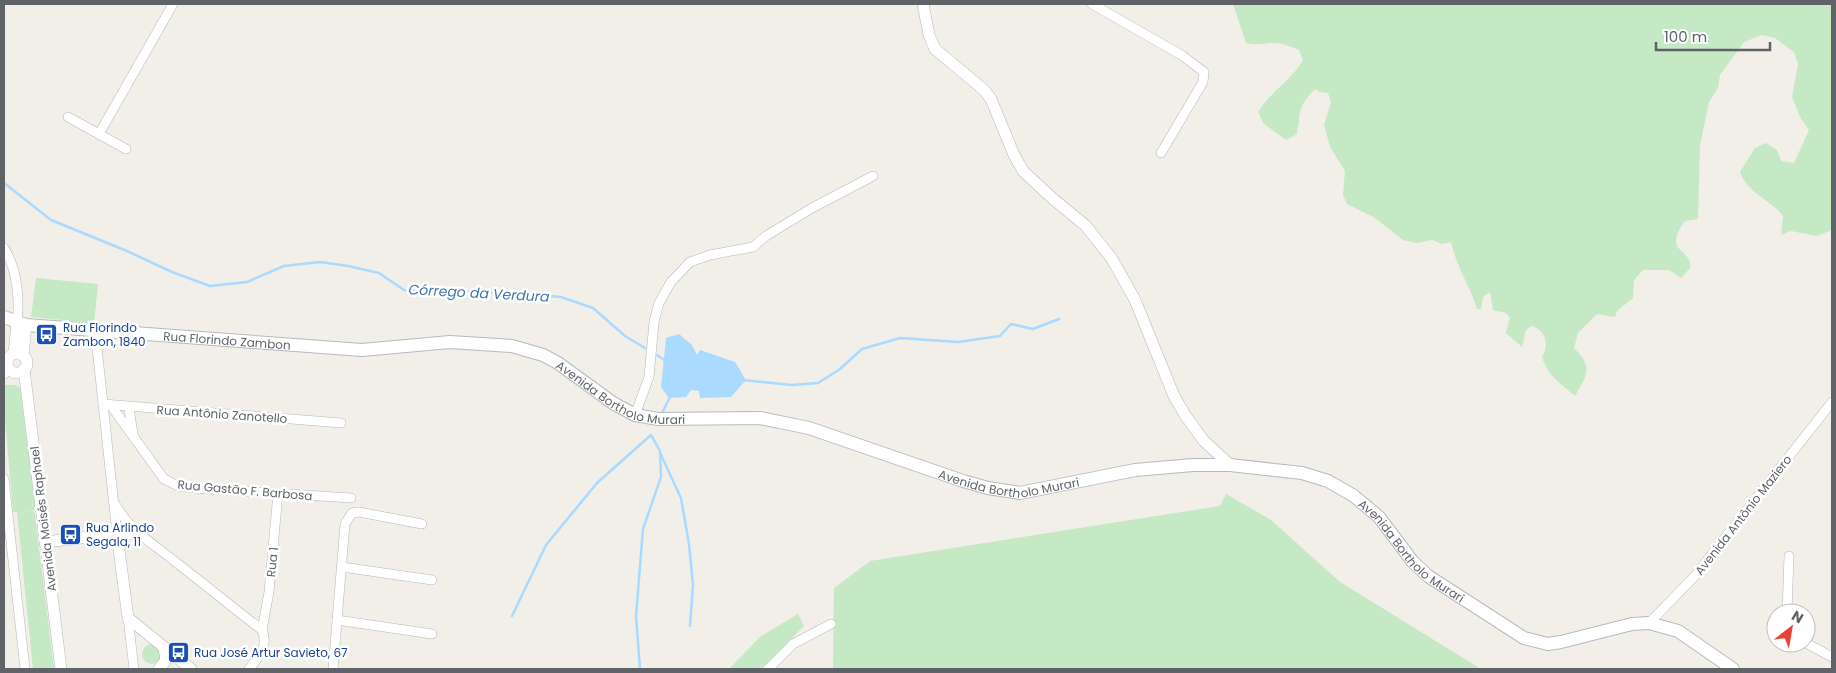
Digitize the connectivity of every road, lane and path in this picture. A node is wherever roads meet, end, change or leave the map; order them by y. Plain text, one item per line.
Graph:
1 (173, 4) edge
2 (923, 4) edge
3 (1092, 4) edge
4 (68, 117) dead end
5 (99, 134) junction
6 (126, 149) dead end
7 (1161, 153) dead end
8 (873, 176) dead end
9 (4, 248) edge
10 (4, 317) edge
11 (20, 319) junction
12 (95, 329) junction
13 (333, 348) joint
14 (18, 355) junction
15 (24, 370) junction
16 (6, 371) edge
17 (1832, 402) edge
18 (103, 404) junction
19 (112, 406) junction
20 (129, 408) junction
21 (635, 415) junction
22 (341, 423) dead end
23 (132, 434) junction
24 (1230, 465) junction
25 (4, 480) edge
26 (278, 493) junction
27 (351, 498) dead end
28 (113, 500) junction
29 (422, 524) dead end
30 (117, 534) junction
31 (138, 535) junction
32 (45, 542) junction
33 (8, 556) edge
34 (1790, 556) dead end
35 (342, 567) junction
36 (432, 580) dead end
37 (1788, 603) edge
38 (128, 618) junction
39 (337, 620) junction
40 (1649, 623) junction
41 (831, 624) dead end
42 (262, 630) junction
43 (432, 634) dead end
44 (164, 647) junction
45 (1816, 648) edge
46 (1832, 657) edge
47 (25, 669) edge
48 (61, 669) edge
49 (134, 669) edge
50 (159, 669) edge
51 (191, 669) edge
52 (249, 669) edge
53 (332, 669) edge
54 (768, 669) edge
55 (1733, 669) edge

1 - 5 street
2 - 24 street
3 - 7 street
4 - 5 street
5 - 6 street
8 - 21 street
9 - 11 street
10 - 11 main road, Rua Florindo Zambon
11 - 12 main road, Rua Florindo Zambon
11 - 14 street
12 - 13 main road, Rua Florindo Zambon
12 - 18 street
13 - 21 main road, Avenida Bortholo Murari
14 - 15 street
14 - 16 street
15 - 16 street
15 - 32 street, Avenida Moisés Raphael
17 - 40 street, Avenida Antônio Maziero
18 - 19 street, Rua Antônio Zanotello
18 - 28 street
19 - 20 street, Rua Antônio Zanotello
19 - 23 street, Rua Gastão F. Barbosa
20 - 22 street, Rua Antônio Zanotello
20 - 23 street
21 - 24 main road, Avenida Bortholo Murari
23 - 26 street, Rua Gastão F. Barbosa
24 - 40 main road, Avenida Bortholo Murari
25 - 33 street
26 - 27 street, Rua Gastão F. Barbosa
26 - 42 street, Rua 1
28 - 30 street
28 - 31 street
29 - 35 street
30 - 31 street
30 - 32 street
30 - 38 street
31 - 42 street
32 - 48 street, Avenida Moisés Raphael
33 - 47 street
34 - 37 street
35 - 36 street
35 - 39 street
38 - 44 street
38 - 49 street
39 - 43 street
39 - 53 street
40 - 55 main road
41 - 54 street
42 - 52 street, Rua 1
44 - 50 street
44 - 51 street
45 - 46 street

